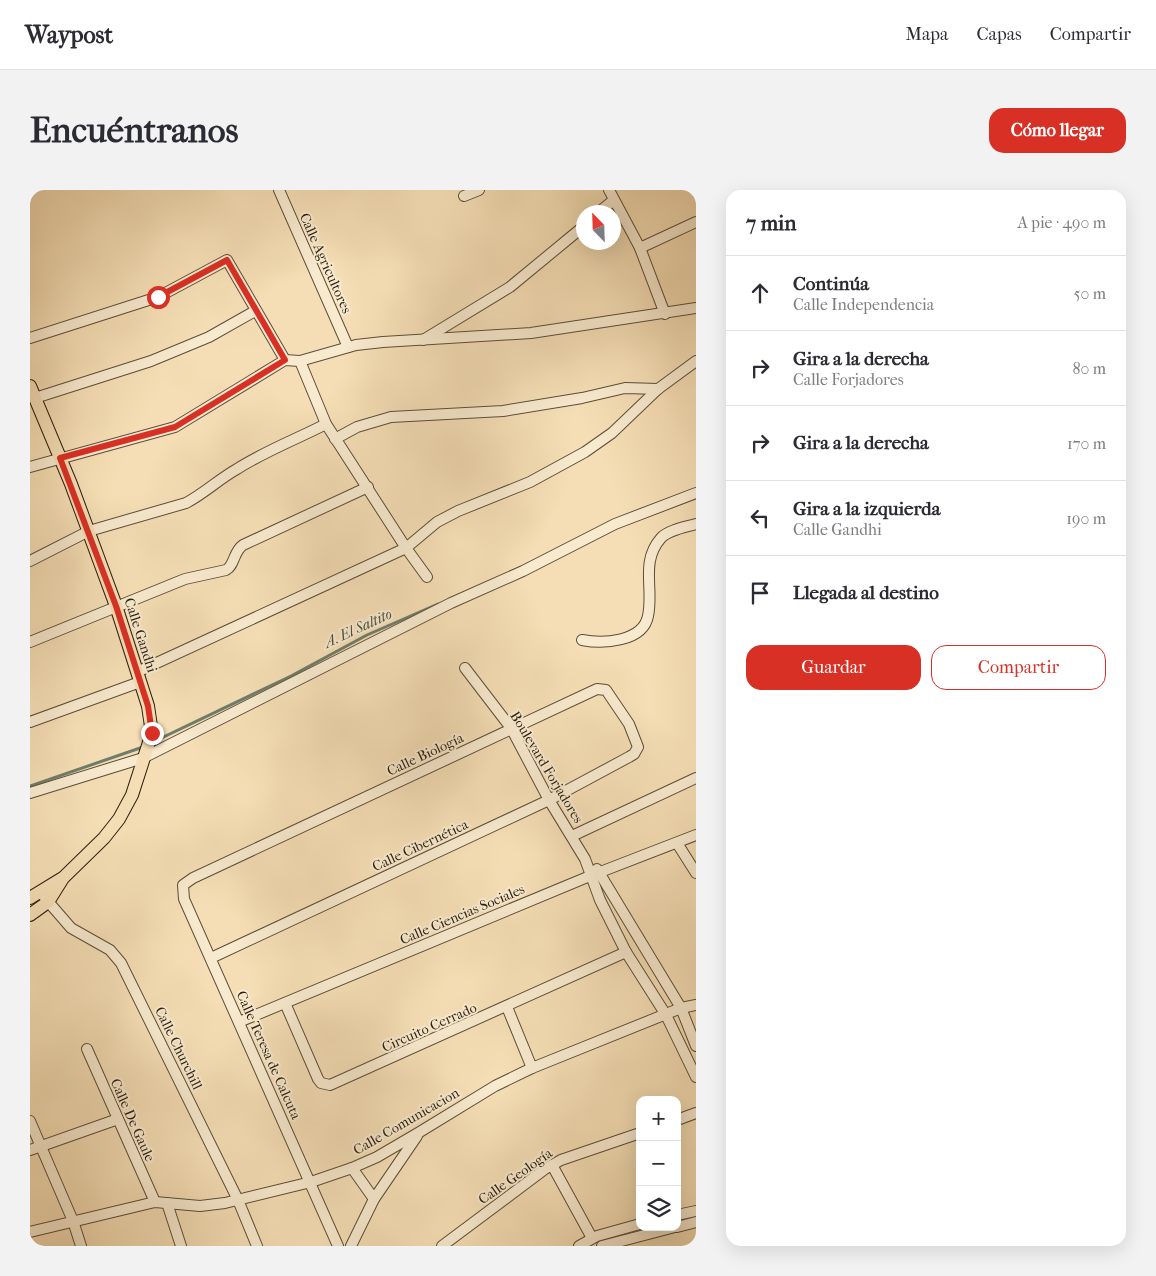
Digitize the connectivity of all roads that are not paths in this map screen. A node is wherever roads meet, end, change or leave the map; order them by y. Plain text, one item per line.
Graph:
1 (279, 190) edge
2 (479, 190) edge
3 (608, 190) edge
4 (464, 196) dead end
5 (614, 200) junction
6 (608, 205) edge
7 (696, 222) edge
8 (576, 233) edge
9 (640, 248) junction
10 (696, 308) edge
11 (255, 310) junction
12 (665, 314) junction
13 (30, 338) edge
14 (422, 340) junction
15 (348, 347) junction
16 (285, 360) junction
17 (300, 361) junction
18 (696, 361) edge
19 (658, 389) junction
20 (33, 392) edge
21 (326, 424) junction
22 (335, 439) junction
23 (60, 458) junction
24 (30, 467) edge
25 (368, 487) junction
26 (696, 493) edge
27 (696, 524) edge
28 (89, 531) junction
29 (406, 548) junction
30 (30, 561) edge
31 (427, 577) dead end
32 (116, 606) junction
33 (582, 640) dead end
34 (30, 642) edge
35 (465, 668) dead end
36 (139, 677) junction
37 (30, 722) edge
38 (511, 728) junction
39 (637, 751) joint
40 (143, 758) junction
41 (696, 778) edge
42 (30, 793) edge
43 (549, 800) junction
44 (696, 835) edge
45 (572, 836) junction
46 (677, 843) junction
47 (696, 873) edge
48 (595, 874) junction
49 (63, 878) junction
50 (193, 878) joint
51 (35, 895) edge
52 (48, 902) junction
53 (30, 915) edge
54 (626, 952) junction
55 (211, 958) junction
56 (285, 1003) junction
57 (696, 1005) edge
58 (507, 1007) junction
59 (681, 1008) junction
60 (666, 1015) junction
61 (239, 1022) junction
62 (696, 1046) edge
63 (87, 1049) dead end
64 (532, 1068) junction
65 (696, 1077) edge
66 (696, 1113) edge
67 (118, 1119) junction
68 (681, 1119) edge
69 (30, 1121) edge
70 (418, 1133) junction
71 (636, 1134) edge
72 (41, 1146) junction
73 (30, 1150) edge
74 (552, 1165) junction
75 (352, 1168) junction
76 (311, 1182) junction
77 (374, 1199) junction
78 (238, 1200) junction
79 (155, 1202) junction
80 (167, 1202) junction
81 (696, 1211) edge
82 (681, 1214) edge
83 (74, 1222) junction
84 (696, 1222) edge
85 (636, 1225) edge
86 (681, 1226) edge
87 (660, 1231) edge
88 (30, 1232) edge
89 (592, 1238) junction
90 (82, 1246) edge
91 (181, 1246) edge
92 (258, 1246) edge
93 (338, 1246) edge
94 (351, 1246) edge
95 (442, 1246) edge
96 (579, 1246) edge
97 (602, 1246) edge

1 - 15 street, Calle Agricultores
2 - 4 street
3 - 5 street
5 - 6 street
5 - 9 street
7 - 9 street
8 - 14 street
9 - 12 street
10 - 12 street
11 - 13 street
11 - 16 street
11 - 20 street
12 - 14 street
14 - 15 street
15 - 17 street
16 - 17 street
16 - 23 street
17 - 21 street
18 - 19 street
19 - 22 street
19 - 29 street
20 - 23 main road, Calle Gandhi
21 - 22 street
21 - 28 street
22 - 25 street
23 - 24 street
23 - 28 main road, Calle Gandhi
25 - 29 street
25 - 32 street
26 - 40 street
27 - 33 street
28 - 30 street
28 - 32 main road, Calle Gandhi
29 - 31 street
29 - 36 street
32 - 34 street
32 - 36 main road, Calle Gandhi
35 - 38 street, Boulevard Forjadores
36 - 37 street
36 - 40 main road, Calle Gandhi
38 - 39 street, Calle Biología
38 - 43 street, Boulevard Forjadores
38 - 50 street, Calle Biología
39 - 43 street, Calle Cibernética
40 - 42 street
40 - 49 main road, Calle Gandhi
41 - 45 street
43 - 45 street, Boulevard Forjadores
43 - 55 street, Calle Cibernética
44 - 46 street, Calle Ciencias Sociales
45 - 48 street, Boulevard Forjadores
46 - 47 street
46 - 48 street, Calle Ciencias Sociales
48 - 54 street, Boulevard Forjadores
48 - 56 street, Calle Ciencias Sociales
48 - 59 street, Boulevard Forjadores
49 - 51 main road, Calle Gandhi
49 - 52 main road, Calle Gandhi
50 - 55 street, Calle Teresa de Calcuta
51 - 52 street, Calle Churchill
52 - 53 main road, Calle Gandhi
52 - 78 street, Calle Churchill
54 - 58 street, Circuito Cerrado
54 - 60 street, Boulevard Forjadores
55 - 61 street, Calle Teresa de Calcuta
56 - 58 street, Circuito Cerrado
56 - 61 street, Calle Ciencias Sociales
57 - 59 street, Calle Comunicacion
58 - 64 street
59 - 60 street, Calle Comunicacion
59 - 62 street, Boulevard Forjadores
60 - 64 street, Calle Comunicacion
60 - 65 street, Boulevard Forjadores
61 - 76 street, Calle Teresa de Calcuta
63 - 67 street, Calle De Gaule
64 - 70 street, Calle Comunicacion
66 - 68 street
67 - 72 street
67 - 79 street, Calle De Gaule
69 - 72 street
70 - 75 street, Calle Comunicacion
70 - 77 street
71 - 74 street, Calle Geología
72 - 73 street
72 - 83 street
74 - 89 street
74 - 95 street, Calle Geología
75 - 76 street, Calle Comunicacion
75 - 77 street
76 - 78 street, Calle Comunicacion
76 - 93 street, Calle Teresa de Calcuta
77 - 94 street
78 - 80 street, Calle Comunicacion
78 - 92 street, Calle Churchill
79 - 80 street, Calle Comunicacion
79 - 83 street, Calle Comunicacion
80 - 91 street
81 - 82 street
83 - 88 street, Calle Comunicacion
83 - 90 street
84 - 86 street
85 - 89 street
87 - 97 street
89 - 96 street

